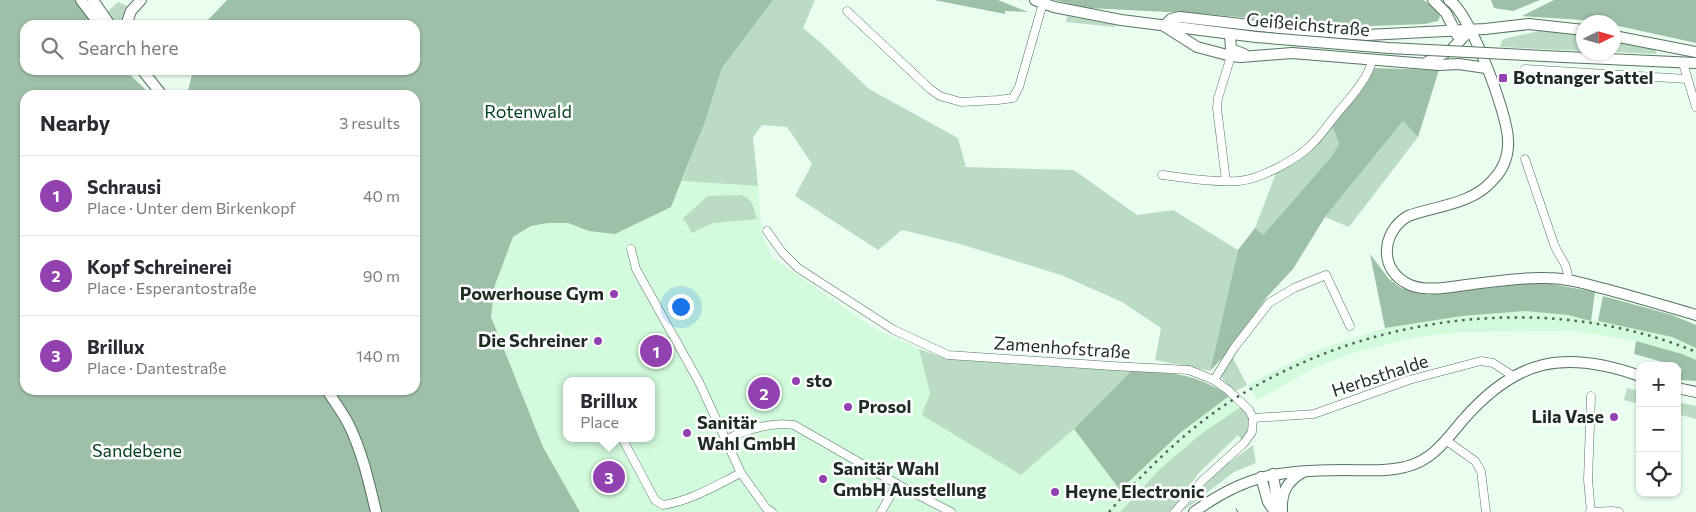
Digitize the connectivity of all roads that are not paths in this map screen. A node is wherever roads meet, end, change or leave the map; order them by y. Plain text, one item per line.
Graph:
1 (81, 0) edge
2 (93, 0) edge
3 (141, 0) edge
4 (1433, 0) edge
5 (1449, 0) edge
6 (1039, 2) edge
7 (847, 11) dead end
8 (96, 20) edge
9 (107, 20) edge
10 (128, 20) edge
11 (1164, 26) junction
12 (1576, 29) edge
13 (1454, 30) junction
14 (1230, 34) junction
15 (1621, 37) edge
16 (1474, 38) junction
17 (1459, 41) junction
18 (1670, 47) junction
19 (1696, 52) edge
20 (1231, 56) junction
21 (1253, 56) junction
22 (1372, 60) junction
23 (1426, 63) junction
24 (1683, 63) junction
25 (1696, 63) edge
26 (1459, 64) junction
27 (1486, 68) junction
28 (1526, 69) dead end
29 (146, 75) edge
30 (1687, 79) junction
31 (158, 90) edge
32 (1696, 107) edge
33 (1525, 159) dead end
34 (1162, 175) dead end
35 (1175, 176) junction
36 (1226, 181) junction
37 (1174, 186) dead end
38 (767, 231) dead end
39 (631, 249) dead end
40 (1568, 280) junction
41 (1696, 315) edge
42 (1350, 326) dead end
43 (1636, 375) edge
44 (1513, 376) junction
45 (1214, 380) junction
46 (1681, 389) edge
47 (1696, 392) edge
48 (330, 395) edge
49 (1591, 396) dead end
50 (1253, 418) junction
51 (726, 440) junction
52 (1447, 441) junction
53 (624, 442) edge
54 (1304, 471) junction
55 (741, 473) junction
56 (1273, 474) junction
57 (1261, 477) junction
58 (897, 484) junction
59 (376, 512) edge
60 (772, 512) edge
61 (881, 512) edge
62 (951, 512) edge
63 (1175, 512) edge
64 (1194, 512) edge
65 (1275, 512) edge
66 (1281, 512) edge
67 (1486, 512) edge
68 (1590, 512) edge
69 (1619, 512) edge

1 - 8 main road
2 - 9 main road
3 - 10 main road
4 - 13 main road
5 - 16 main road
6 - 7 street
6 - 11 main road, Geißeichstraße
11 - 13 main road, Geißeichstraße
11 - 14 main road, Geißeichstraße
11 - 20 main road, Geißeichstraße
12 - 16 main road, Geißeichstraße
13 - 16 main road, Geißeichstraße
13 - 17 main road
14 - 21 main road
14 - 24 main road, Geißeichstraße, bridge
15 - 18 main road
16 - 17 main road
16 - 26 main road
16 - 27 main road
17 - 23 main road
18 - 19 main road
18 - 24 main road
20 - 21 main road, Geißeichstraße
20 - 36 street
21 - 22 main road, Geißeichstraße
22 - 23 main road, Geißeichstraße
22 - 36 street, Geißeichstraße
23 - 26 main road, Geißeichstraße
24 - 25 main road, Geißeichstraße
24 - 30 street
26 - 27 main road, Geißeichstraße
27 - 40 main road
28 - 30 street
29 - 31 main road
30 - 32 street
33 - 40 street
34 - 35 street, Geißeichstraße
35 - 36 street, Geißeichstraße
35 - 37 street
38 - 45 street, Zamenhofstraße
39 - 51 street
40 - 41 main road
42 - 45 street
43 - 44 main road
44 - 50 street, Herbsthalde
44 - 52 main road
45 - 50 street, Zamenhofstraße
46 - 47 main road
48 - 59 main road
49 - 68 street
50 - 63 street
51 - 55 street
51 - 58 street
52 - 54 main road
52 - 67 street
53 - 55 street
54 - 56 main road
54 - 66 main road
55 - 60 street
56 - 57 main road
56 - 66 main road
57 - 64 main road
57 - 65 main road
58 - 61 street
58 - 62 street
68 - 69 street

